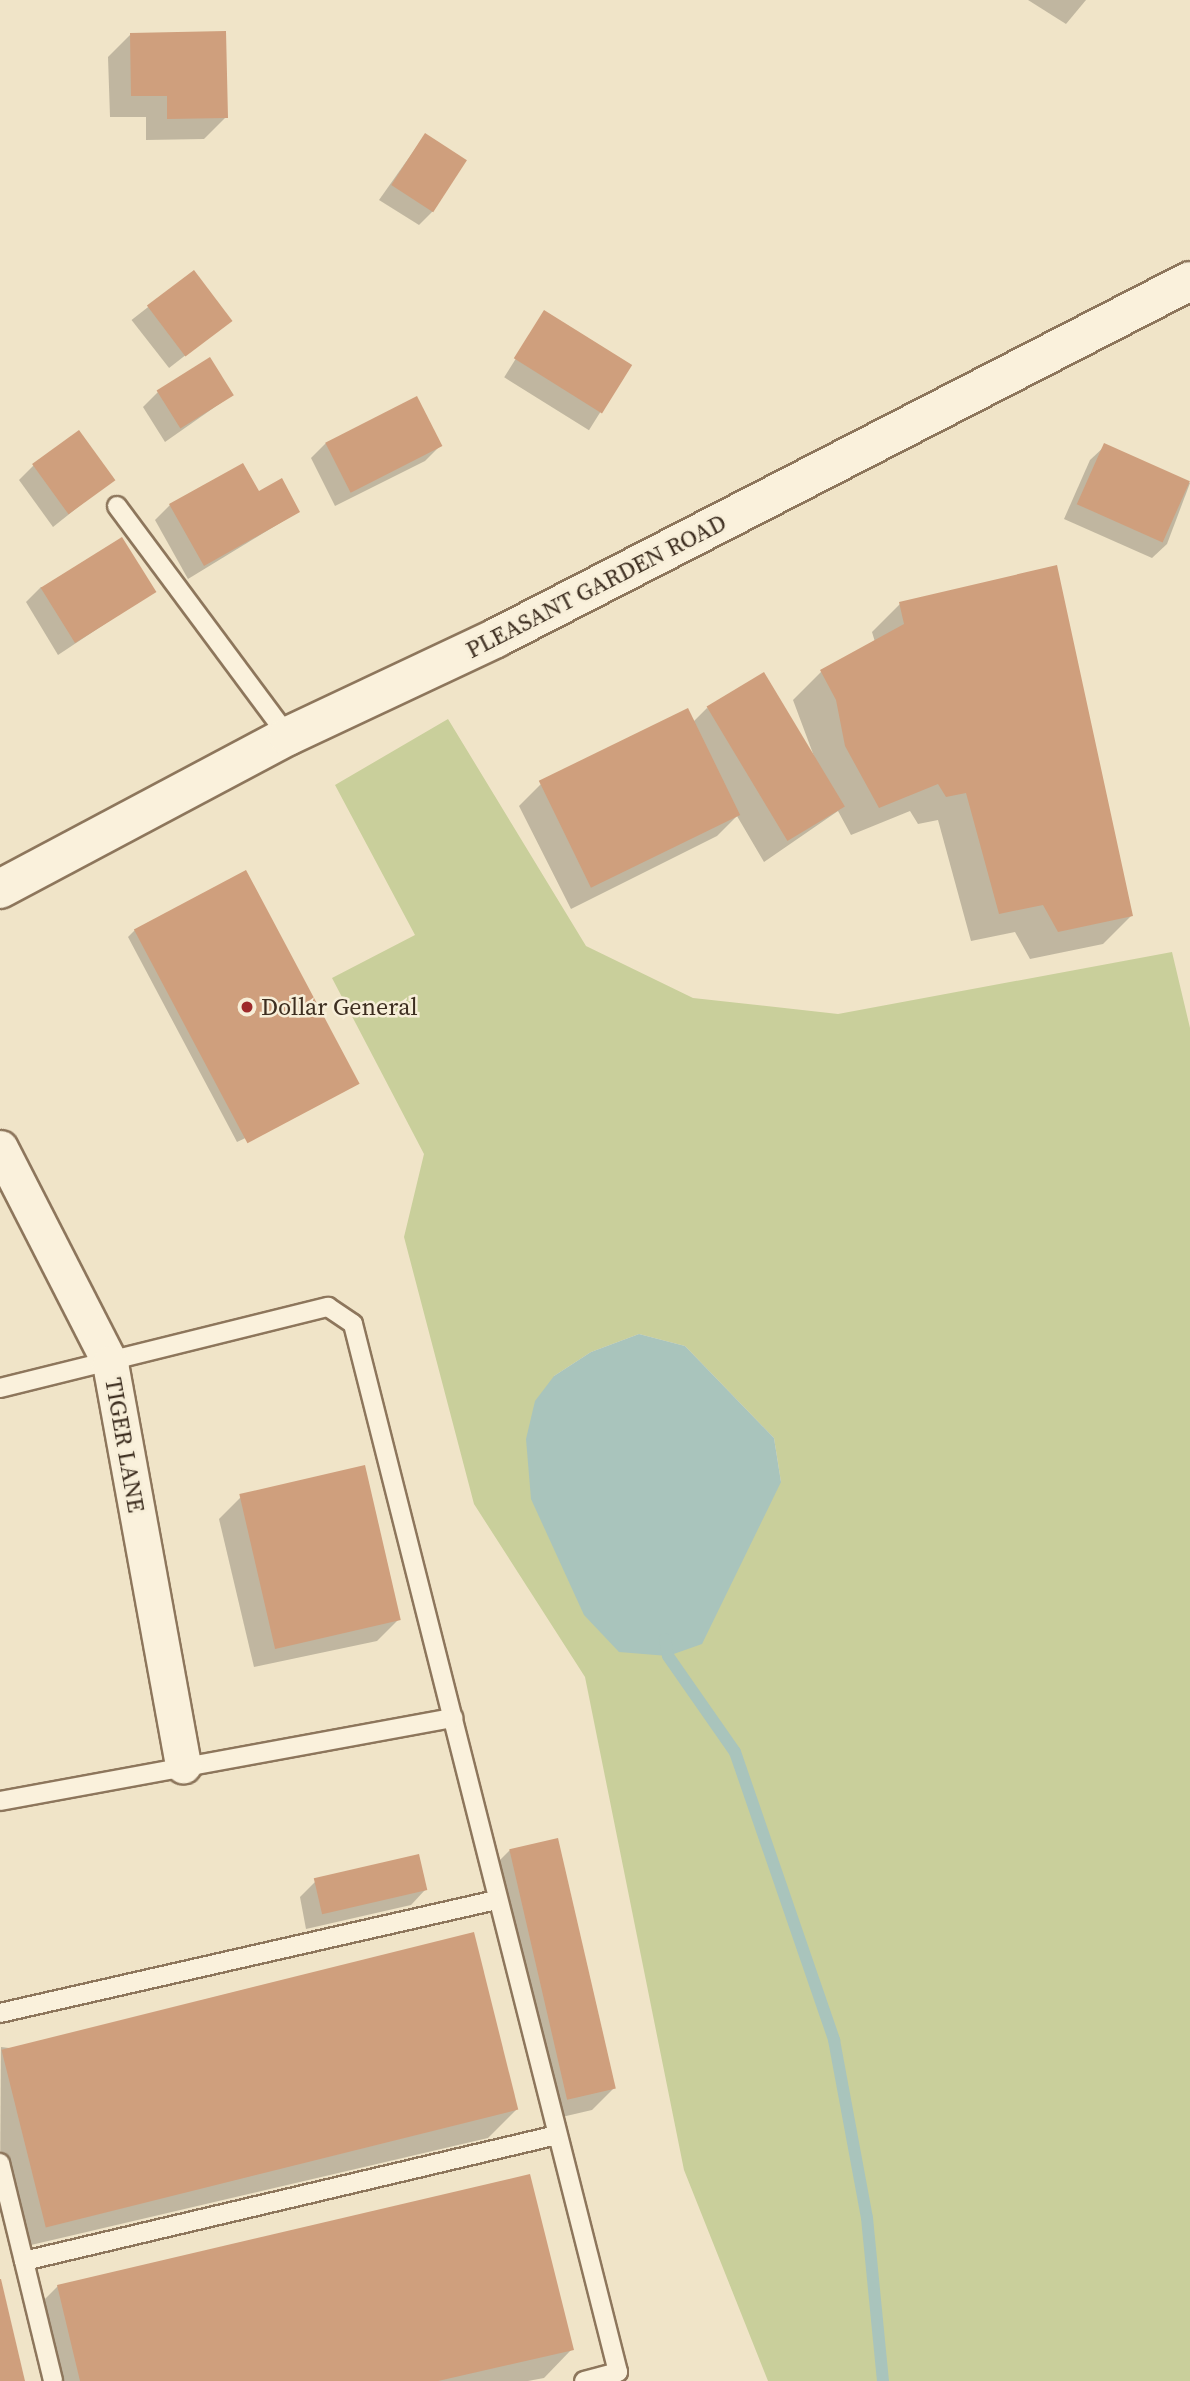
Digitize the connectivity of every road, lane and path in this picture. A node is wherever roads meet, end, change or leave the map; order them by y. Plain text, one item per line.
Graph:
1 (1190, 281) edge
2 (117, 506) dead end
3 (288, 736) junction
4 (0, 889) edge
5 (0, 1148) edge
6 (110, 1363) junction
7 (2, 1384) edge
8 (453, 1718) junction
9 (183, 1765) junction
10 (0, 1801) edge
11 (496, 1900) junction
12 (0, 2013) edge
13 (557, 2135) junction
14 (0, 2163) edge
15 (24, 2261) junction
16 (53, 2381) edge
17 (584, 2381) edge

1 - 3 street, PLEASANT GARDEN ROAD
2 - 3 lane
3 - 4 street, PLEASANT GARDEN ROAD
5 - 6 street, TIGER LANE
6 - 7 lane
6 - 8 lane
6 - 9 street, TIGER LANE
8 - 9 lane
8 - 11 lane
9 - 10 lane
11 - 12 lane
11 - 13 lane
13 - 15 lane
13 - 17 lane
14 - 15 lane
15 - 16 lane

